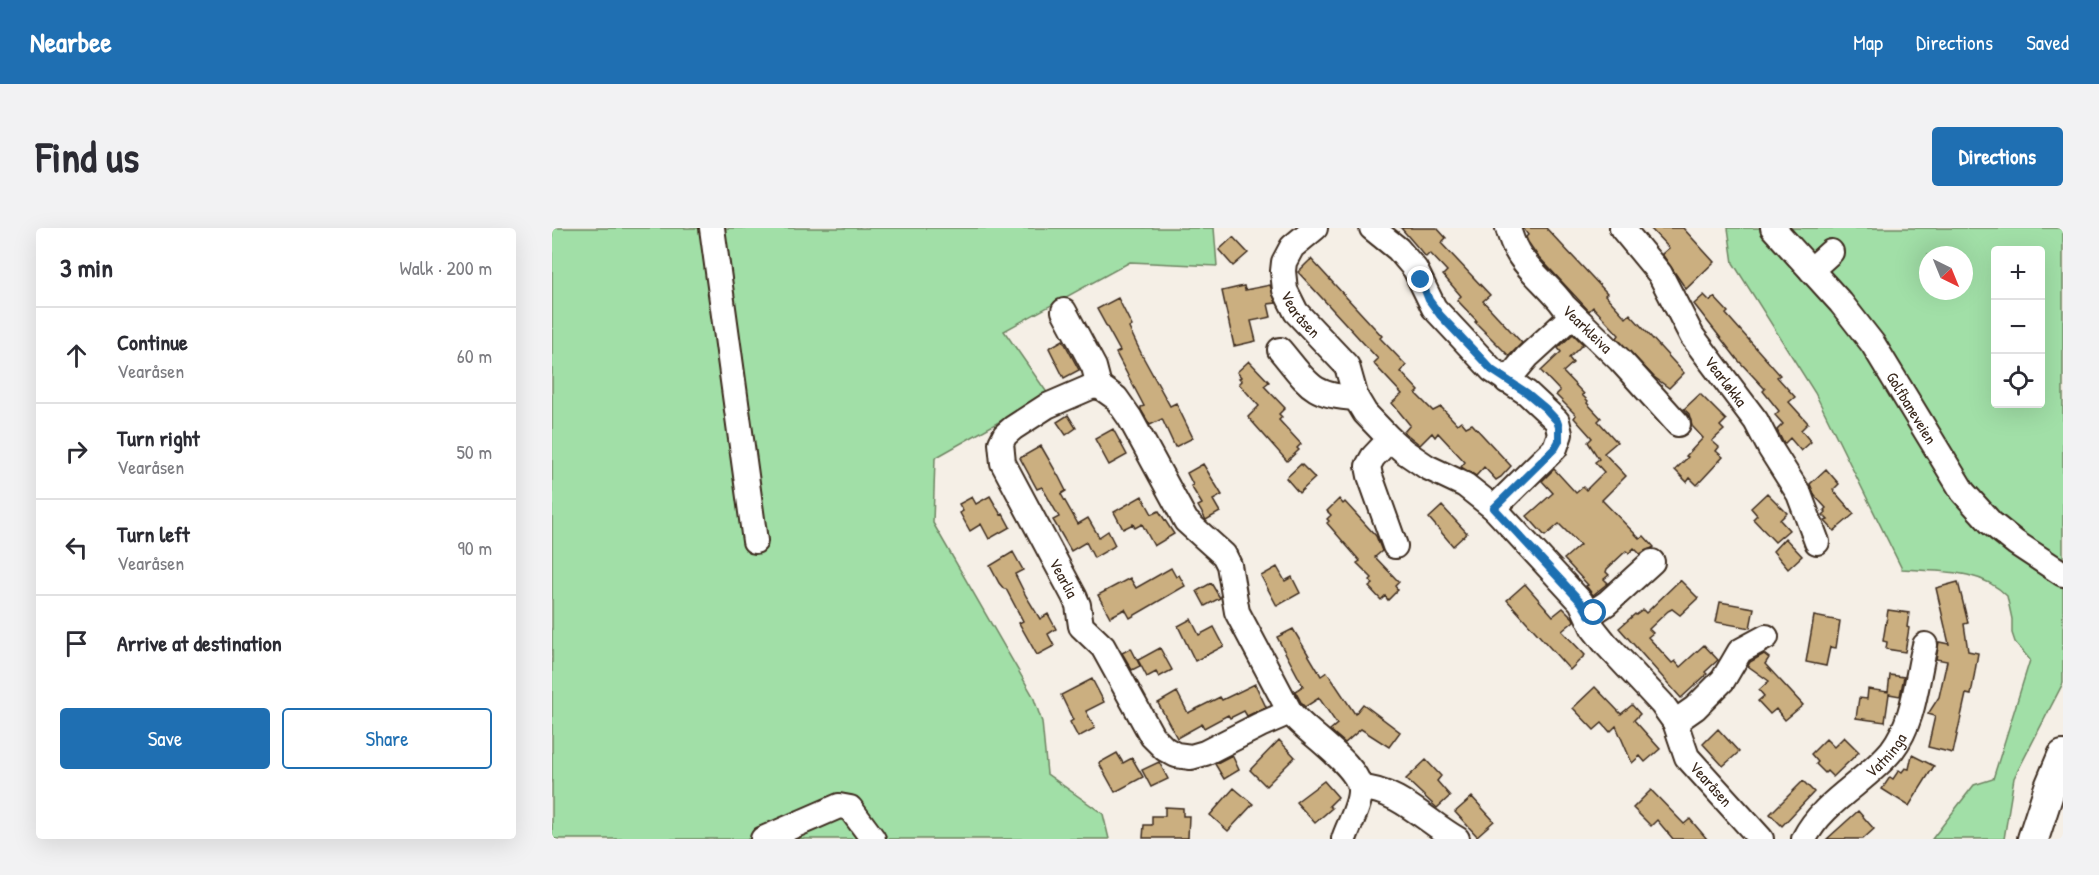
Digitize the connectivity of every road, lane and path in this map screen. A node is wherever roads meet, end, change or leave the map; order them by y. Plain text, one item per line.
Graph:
1 (712, 228) edge
2 (1315, 228) edge
3 (1372, 228) edge
4 (1508, 228) edge
5 (1622, 228) edge
6 (1773, 228) edge
7 (1831, 252) dead end
8 (1811, 270) junction
9 (1064, 311) dead end
10 (1573, 315) junction
11 (1280, 350) dead end
12 (1507, 381) junction
13 (1099, 386) junction
14 (1356, 398) junction
15 (1678, 424) dead end
16 (1390, 439) junction
17 (1494, 508) junction
18 (755, 542) dead end
19 (1817, 542) dead end
20 (1395, 546) dead end
21 (1652, 562) dead end
22 (2063, 574) edge
23 (1589, 615) junction
24 (1766, 637) dead end
25 (1925, 645) dead end
26 (1290, 712) junction
27 (1675, 722) junction
28 (2063, 756) edge
29 (1361, 788) junction
30 (763, 839) edge
31 (873, 839) edge
32 (1344, 839) edge
33 (1457, 839) edge
34 (1761, 839) edge
35 (1804, 839) edge
36 (2033, 839) edge

1 - 18 street
2 - 14 street, Vearåsen
3 - 12 street
4 - 10 street, Vearkleiva
5 - 19 street, Vearløkka
6 - 8 street, Golfbaneveien
7 - 8 street
8 - 22 street, Golfbaneveien
9 - 13 street
10 - 12 street
10 - 15 street, Vearkleiva
11 - 14 street
12 - 17 street
13 - 26 street
13 - 26 street, Vearlia
14 - 16 street, Vearåsen
16 - 17 street, Vearåsen
16 - 20 street
17 - 23 street, Vearåsen
21 - 23 street
23 - 27 street, Vearåsen
24 - 27 street
25 - 35 street, Vatninga
26 - 29 street
27 - 34 street, Vearåsen
28 - 36 main road
29 - 32 street
29 - 33 street
30 - 31 street

